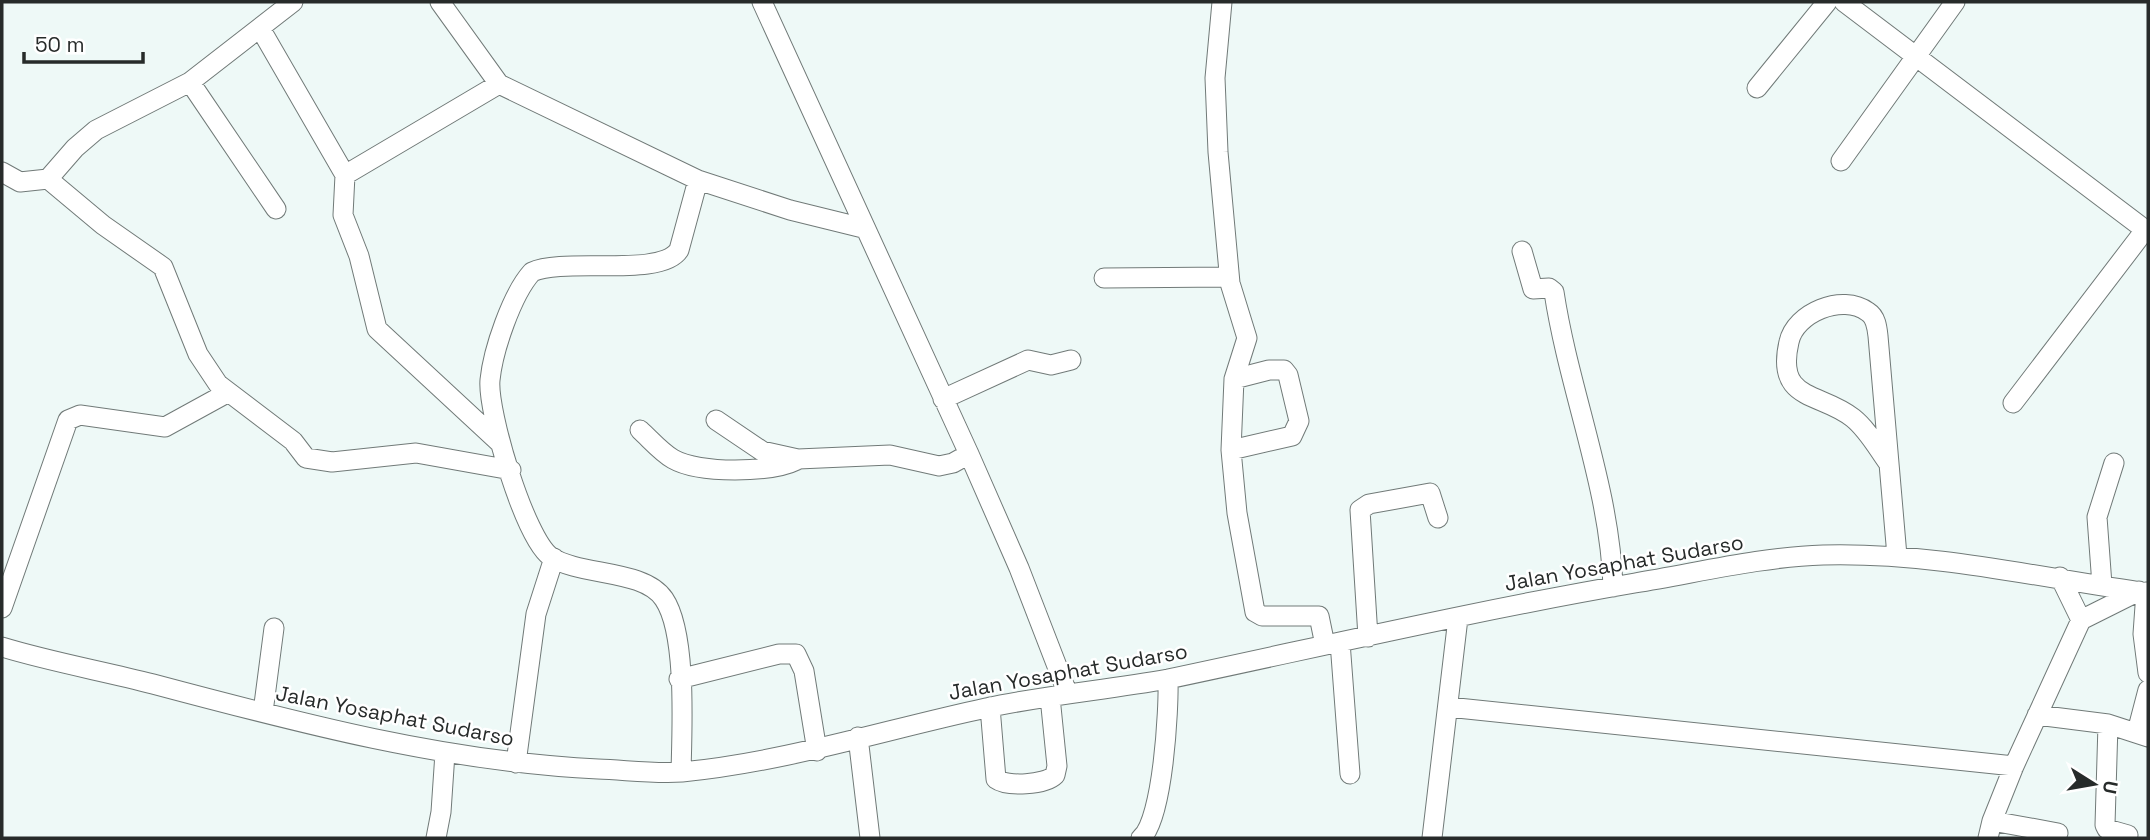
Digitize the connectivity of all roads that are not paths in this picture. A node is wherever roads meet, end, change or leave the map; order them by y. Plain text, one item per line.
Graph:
1 (293, 2) edge
2 (440, 2) edge
3 (762, 2) edge
4 (1222, 2) edge
5 (1828, 2) edge
6 (1844, 2) edge
7 (1955, 2) edge
8 (260, 28) junction
9 (1916, 55) junction
10 (190, 82) junction
11 (499, 84) junction
12 (1757, 88) dead end
13 (1841, 161) dead end
14 (2, 172) edge
15 (345, 174) junction
16 (48, 179) junction
17 (698, 180) junction
18 (276, 209) dead end
19 (863, 228) junction
20 (2147, 231) edge
21 (1522, 251) dead end
22 (1229, 277) junction
23 (1104, 278) dead end
24 (1071, 360) dead end
25 (1234, 379) junction
26 (227, 393) junction
27 (943, 400) junction
28 (2013, 403) dead end
29 (716, 420) dead end
30 (640, 430) dead end
31 (503, 445) junction
32 (1231, 450) junction
33 (969, 454) junction
34 (797, 459) junction
35 (2115, 463) dead end
36 (1889, 464) junction
37 (511, 470) junction
38 (1438, 518) dead end
39 (1897, 556) junction
40 (554, 558) junction
41 (1613, 574) junction
42 (2060, 577) junction
43 (2102, 584) junction
44 (2144, 592) edge
45 (2, 608) edge
46 (1458, 618) junction
47 (2081, 620) junction
48 (1366, 623) junction
49 (274, 628) dead end
50 (1333, 643) junction
51 (2, 647) edge
52 (2148, 673) edge
53 (679, 679) junction
54 (1168, 679) junction
55 (2148, 690) edge
56 (1059, 694) junction
57 (990, 707) junction
58 (1448, 707) junction
59 (262, 712) junction
60 (2037, 715) junction
61 (2108, 724) junction
62 (2143, 734) edge
63 (858, 737) junction
64 (817, 751) junction
65 (445, 753) junction
66 (516, 764) junction
67 (2014, 766) junction
68 (681, 772) junction
69 (1350, 774) dead end
70 (1990, 830) edge
71 (2058, 833) dead end
72 (2128, 835) dead end
73 (436, 838) edge
74 (870, 838) edge
75 (1141, 838) edge
76 (1432, 838) edge

1 - 8 street
2 - 11 street
3 - 19 street
4 - 22 street
5 - 12 street
6 - 9 street
7 - 9 street
8 - 10 street
8 - 15 street
9 - 13 street
9 - 20 street
10 - 16 street
10 - 18 street
11 - 15 street
11 - 17 street
14 - 16 street
15 - 31 street
16 - 26 street
17 - 19 street
17 - 31 street
19 - 27 street
20 - 28 street
21 - 41 street
22 - 23 street
22 - 25 street
24 - 27 street
25 - 32 street
25 - 32 street
26 - 37 street
26 - 45 street
27 - 33 street
29 - 34 street
30 - 34 street
31 - 37 street
32 - 50 street
33 - 34 street
33 - 56 street
35 - 43 street
36 - 36 street
36 - 39 street
37 - 40 street
38 - 48 street
39 - 41 street, Jalan Yosaphat Sudarso
39 - 42 street, Jalan Yosaphat Sudarso
40 - 53 street
40 - 66 street
41 - 46 street, Jalan Yosaphat Sudarso
42 - 43 street, Jalan Yosaphat Sudarso
42 - 47 street
43 - 44 street, Jalan Yosaphat Sudarso
44 - 47 street
44 - 52 street
46 - 48 street, Jalan Yosaphat Sudarso
46 - 58 street
47 - 60 street
48 - 50 street, Jalan Yosaphat Sudarso
49 - 59 street
50 - 54 street, Jalan Yosaphat Sudarso
50 - 69 street
51 - 59 street, Jalan Yosaphat Sudarso
53 - 64 street
53 - 68 street
54 - 56 street, Jalan Yosaphat Sudarso
54 - 75 street
55 - 62 street
56 - 57 street, Jalan Yosaphat Sudarso
56 - 57 street
57 - 63 street, Jalan Yosaphat Sudarso
58 - 67 street
58 - 76 street
59 - 65 street, Jalan Yosaphat Sudarso
60 - 61 street
60 - 67 street
61 - 62 street
61 - 72 street
63 - 64 street, Jalan Yosaphat Sudarso
63 - 74 street
64 - 68 street, Jalan Yosaphat Sudarso
65 - 66 street, Jalan Yosaphat Sudarso
65 - 73 street
66 - 68 street, Jalan Yosaphat Sudarso
67 - 70 street
70 - 71 street

